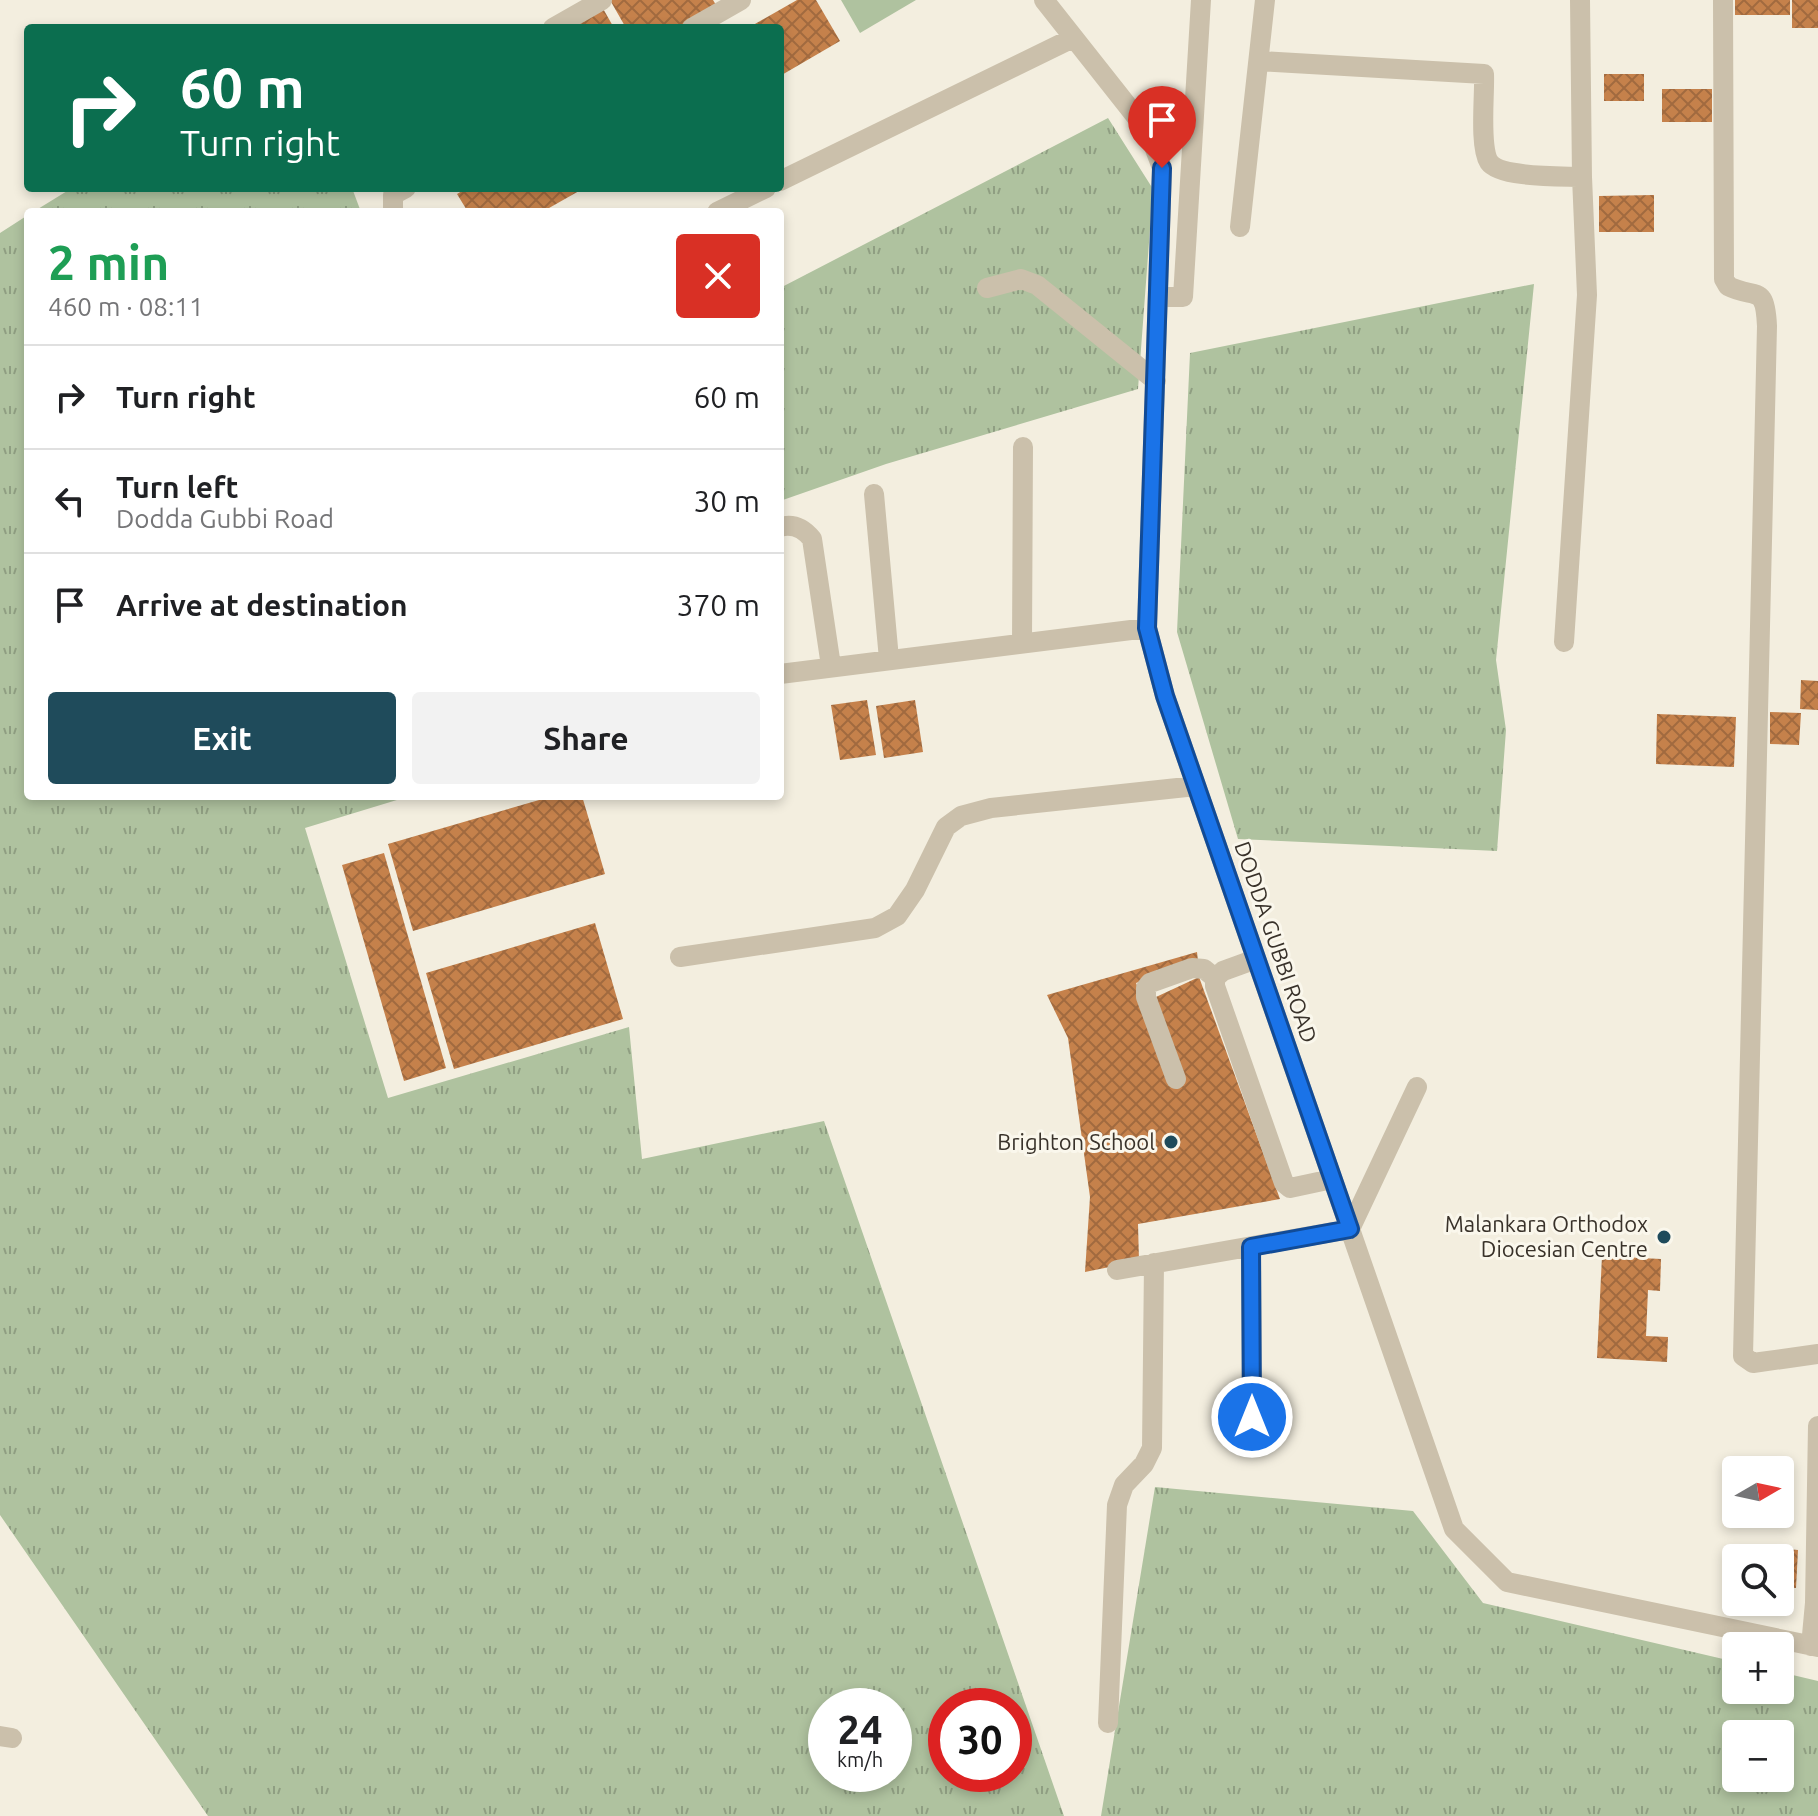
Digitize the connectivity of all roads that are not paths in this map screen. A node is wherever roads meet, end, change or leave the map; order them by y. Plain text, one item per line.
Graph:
1 (602, 0) edge
2 (741, 0) edge
3 (1044, 0) edge
4 (1201, 0) edge
5 (1265, 0) edge
6 (1580, 0) edge
7 (1723, 0) edge
8 (560, 24) edge
9 (699, 24) edge
10 (1073, 38) junction
11 (1259, 61) junction
12 (1582, 177) junction
13 (784, 179) edge
14 (758, 192) edge
15 (725, 208) edge
16 (1240, 227) dead end
17 (987, 288) dead end
18 (1158, 297) junction
19 (1156, 381) junction
20 (1023, 447) dead end
21 (874, 494) dead end
22 (784, 526) edge
23 (1147, 628) junction
24 (1564, 642) dead end
25 (1022, 643) junction
26 (889, 659) junction
27 (831, 666) junction
28 (784, 673) edge
29 (1196, 786) junction
30 (680, 957) dead end
31 (1256, 959) junction
32 (1215, 978) junction
33 (1176, 1079) dead end
34 (1417, 1087) dead end
35 (1332, 1179) junction
36 (1350, 1229) junction
37 (1251, 1247) junction
38 (1154, 1263) junction
39 (1117, 1270) dead end
40 (1818, 1354) edge
41 (1252, 1417) dead end
42 (1818, 1426) edge
43 (1815, 1646) edge
44 (1108, 1723) dead end

1 - 8 street
2 - 9 street
3 - 10 street, DODDA GUBBI ROAD
4 - 18 street
5 - 11 street
6 - 12 street
7 - 40 street
10 - 13 street
10 - 18 street, DODDA GUBBI ROAD
11 - 12 street
11 - 16 street
12 - 24 street
14 - 15 street
17 - 19 street
18 - 19 street, DODDA GUBBI ROAD
19 - 23 street, DODDA GUBBI ROAD
20 - 25 street
21 - 26 street
22 - 27 street
23 - 25 street
23 - 29 street, DODDA GUBBI ROAD
25 - 26 street
26 - 27 street
27 - 28 street
29 - 30 street
29 - 31 street, DODDA GUBBI ROAD
31 - 32 street
31 - 35 street, DODDA GUBBI ROAD
32 - 33 street
32 - 35 street
34 - 36 street
35 - 36 street, DODDA GUBBI ROAD
36 - 37 street
36 - 43 street, DODDA GUBBI ROAD
37 - 38 street
37 - 41 street
38 - 39 street
38 - 44 street
42 - 43 street

